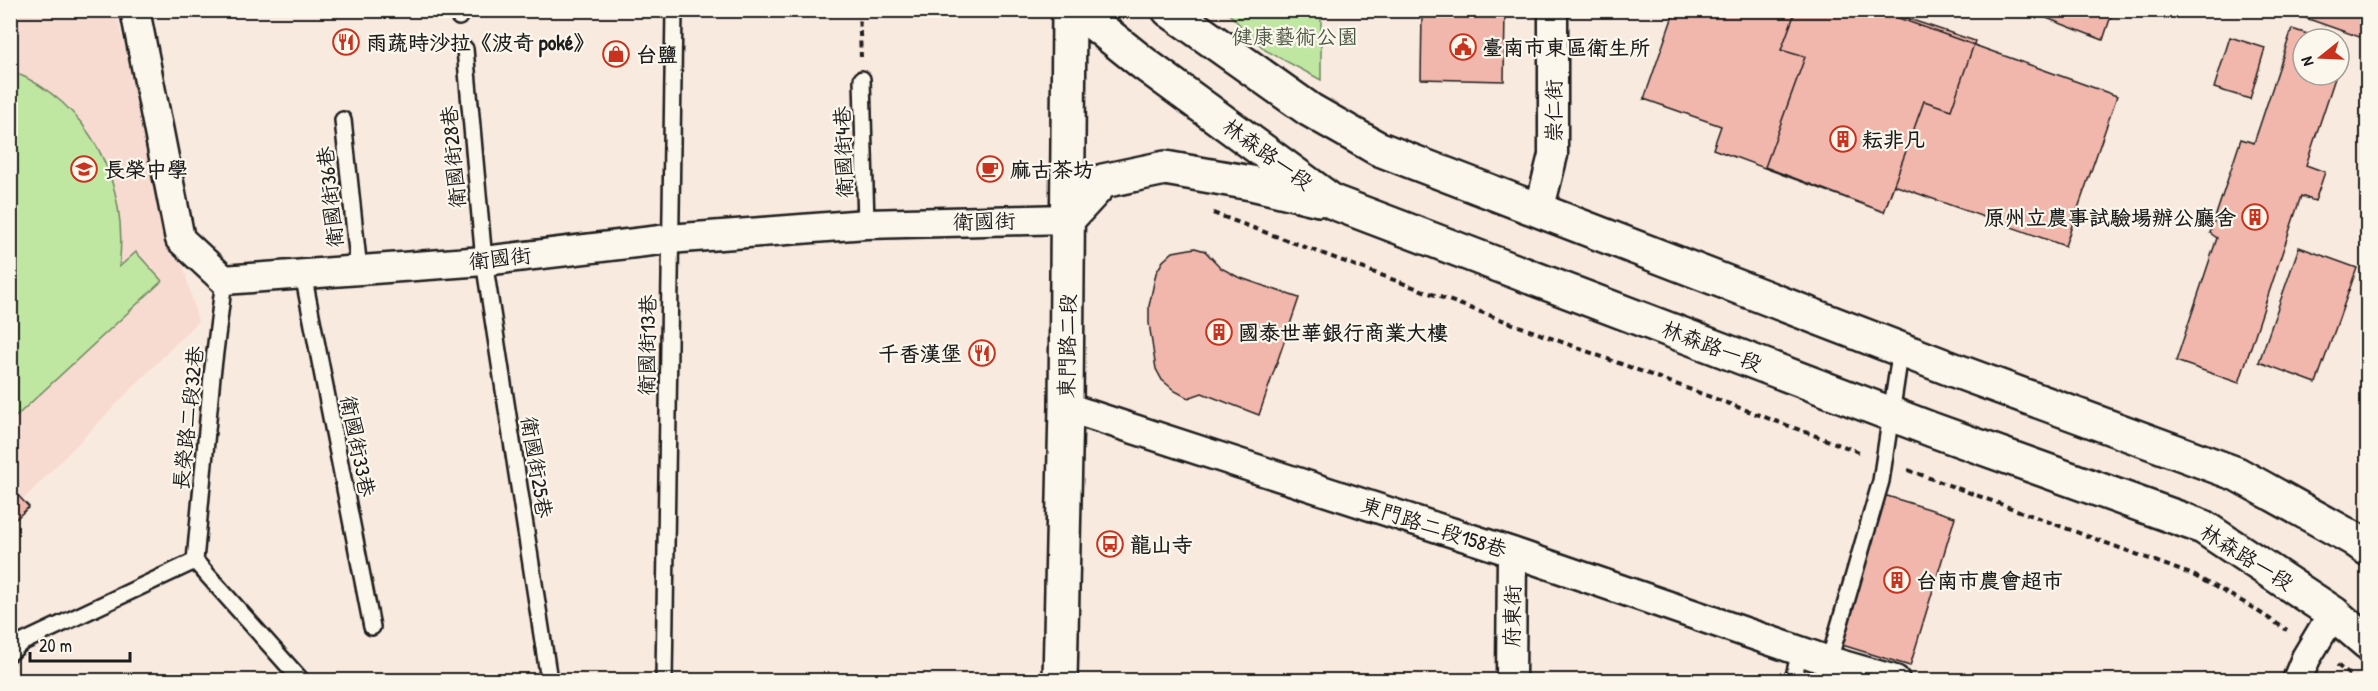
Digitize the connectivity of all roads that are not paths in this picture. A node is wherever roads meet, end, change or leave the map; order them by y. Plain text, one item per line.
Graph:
1 (135, 10) edge
2 (674, 10) edge
3 (1069, 10) edge
4 (1077, 10) edge
5 (1169, 10) edge
6 (1553, 10) edge
7 (465, 49) dead end
8 (862, 79) road end
9 (343, 120) dead end
10 (1333, 202) junction
11 (1539, 211) junction
12 (1068, 219) junction
13 (867, 224) junction
14 (669, 239) junction
15 (484, 261) junction
16 (359, 270) junction
17 (303, 274) junction
18 (224, 280) junction
19 (1901, 348) junction
20 (1066, 407) junction
21 (1892, 414) junction
22 (2367, 549) edge
23 (1512, 552) junction
24 (195, 561) junction
25 (2333, 613) junction
26 (372, 627) dead end
27 (2367, 643) edge
28 (1800, 651) junction
29 (10, 653) edge
30 (1829, 661) junction
31 (301, 681) edge
32 (549, 681) edge
33 (663, 681) edge
34 (1060, 681) edge
35 (1511, 681) edge
36 (1793, 681) edge
37 (1895, 681) edge
38 (2297, 681) edge

1 - 18 street
2 - 14 lane, 衛國街13巷
3 - 12 street, 東門路二段
4 - 10 street, 林森路一段
5 - 11 street
6 - 11 street, 崇仁街
7 - 15 lane, 衛國街28巷
8 - 13 lane, 衛國街4巷
9 - 16 lane, 衛國街36巷
10 - 12 street
10 - 21 street, 林森路一段
11 - 19 street
12 - 13 street, 衛國街
12 - 20 street, 東門路二段
13 - 14 street, 衛國街
14 - 15 street, 衛國街
14 - 33 lane, 衛國街13巷
15 - 16 street, 衛國街
15 - 32 lane, 衛國街25巷
16 - 17 street, 衛國街
17 - 18 street, 衛國街
17 - 26 lane, 衛國街33巷
18 - 24 lane, 長榮路二段32巷
19 - 21 lane
19 - 22 street
20 - 23 street, 東門路二段158巷
20 - 34 street, 東門路二段
21 - 25 street, 林森路一段
21 - 30 lane
23 - 28 street, 東門路二段158巷
23 - 35 street, 府東街
24 - 29 lane
24 - 31 lane
25 - 27 street, 林森路一段
25 - 38 street
28 - 30 street, 東門路二段158巷
28 - 36 lane
30 - 37 street, 東門路二段158巷

